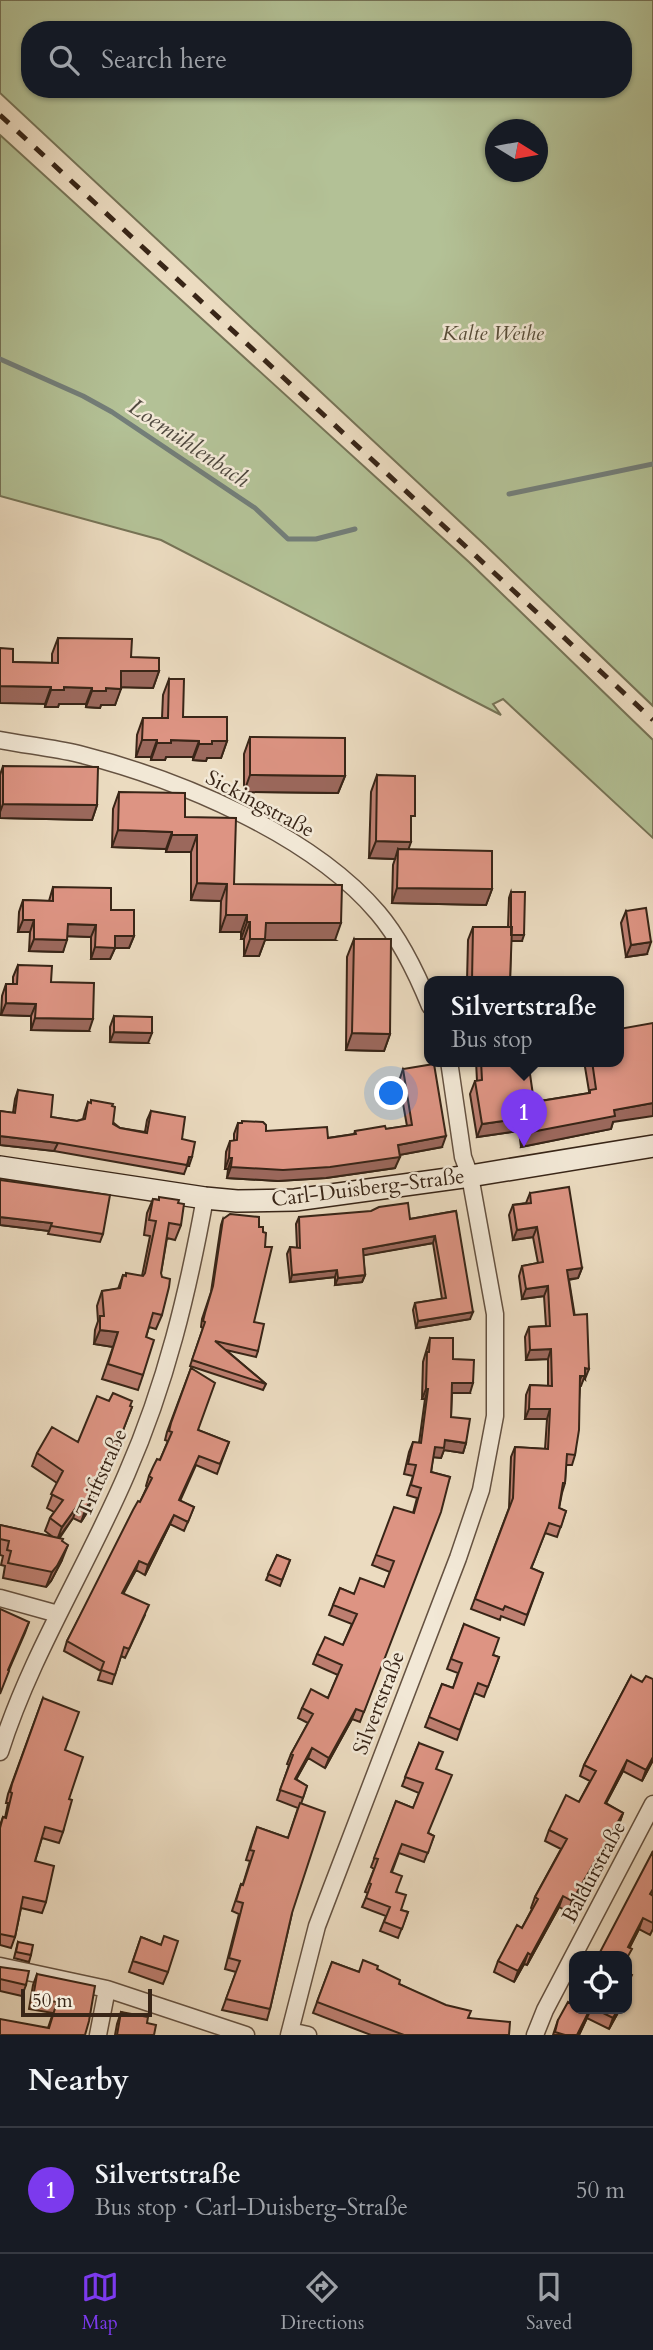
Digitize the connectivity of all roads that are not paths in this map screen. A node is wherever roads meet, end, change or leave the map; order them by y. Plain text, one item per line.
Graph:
1 (0, 740) edge
2 (424, 993) edge
3 (450, 1067) edge
4 (653, 1146) edge
5 (0, 1167) edge
6 (470, 1176) junction
7 (205, 1198) junction
8 (0, 1598) edge
9 (58, 1614) junction
10 (0, 1752) edge
11 (653, 1804) edge
12 (0, 1966) edge
13 (107, 1989) junction
14 (290, 2033) edge
15 (99, 2035) edge
16 (246, 2035) edge
17 (308, 2035) edge
18 (535, 2035) edge

1 - 2 street, Sickingstraße
3 - 6 street
4 - 6 main road, Carl-Duisberg-Straße
5 - 7 main road, Carl-Duisberg-Straße
6 - 7 main road, Carl-Duisberg-Straße
6 - 14 street, Silvertstraße
7 - 9 street, Triftstraße
8 - 9 street
9 - 10 street, Triftstraße
11 - 18 street, Baldurstraße
12 - 13 street
13 - 15 street
13 - 16 street
14 - 17 street

